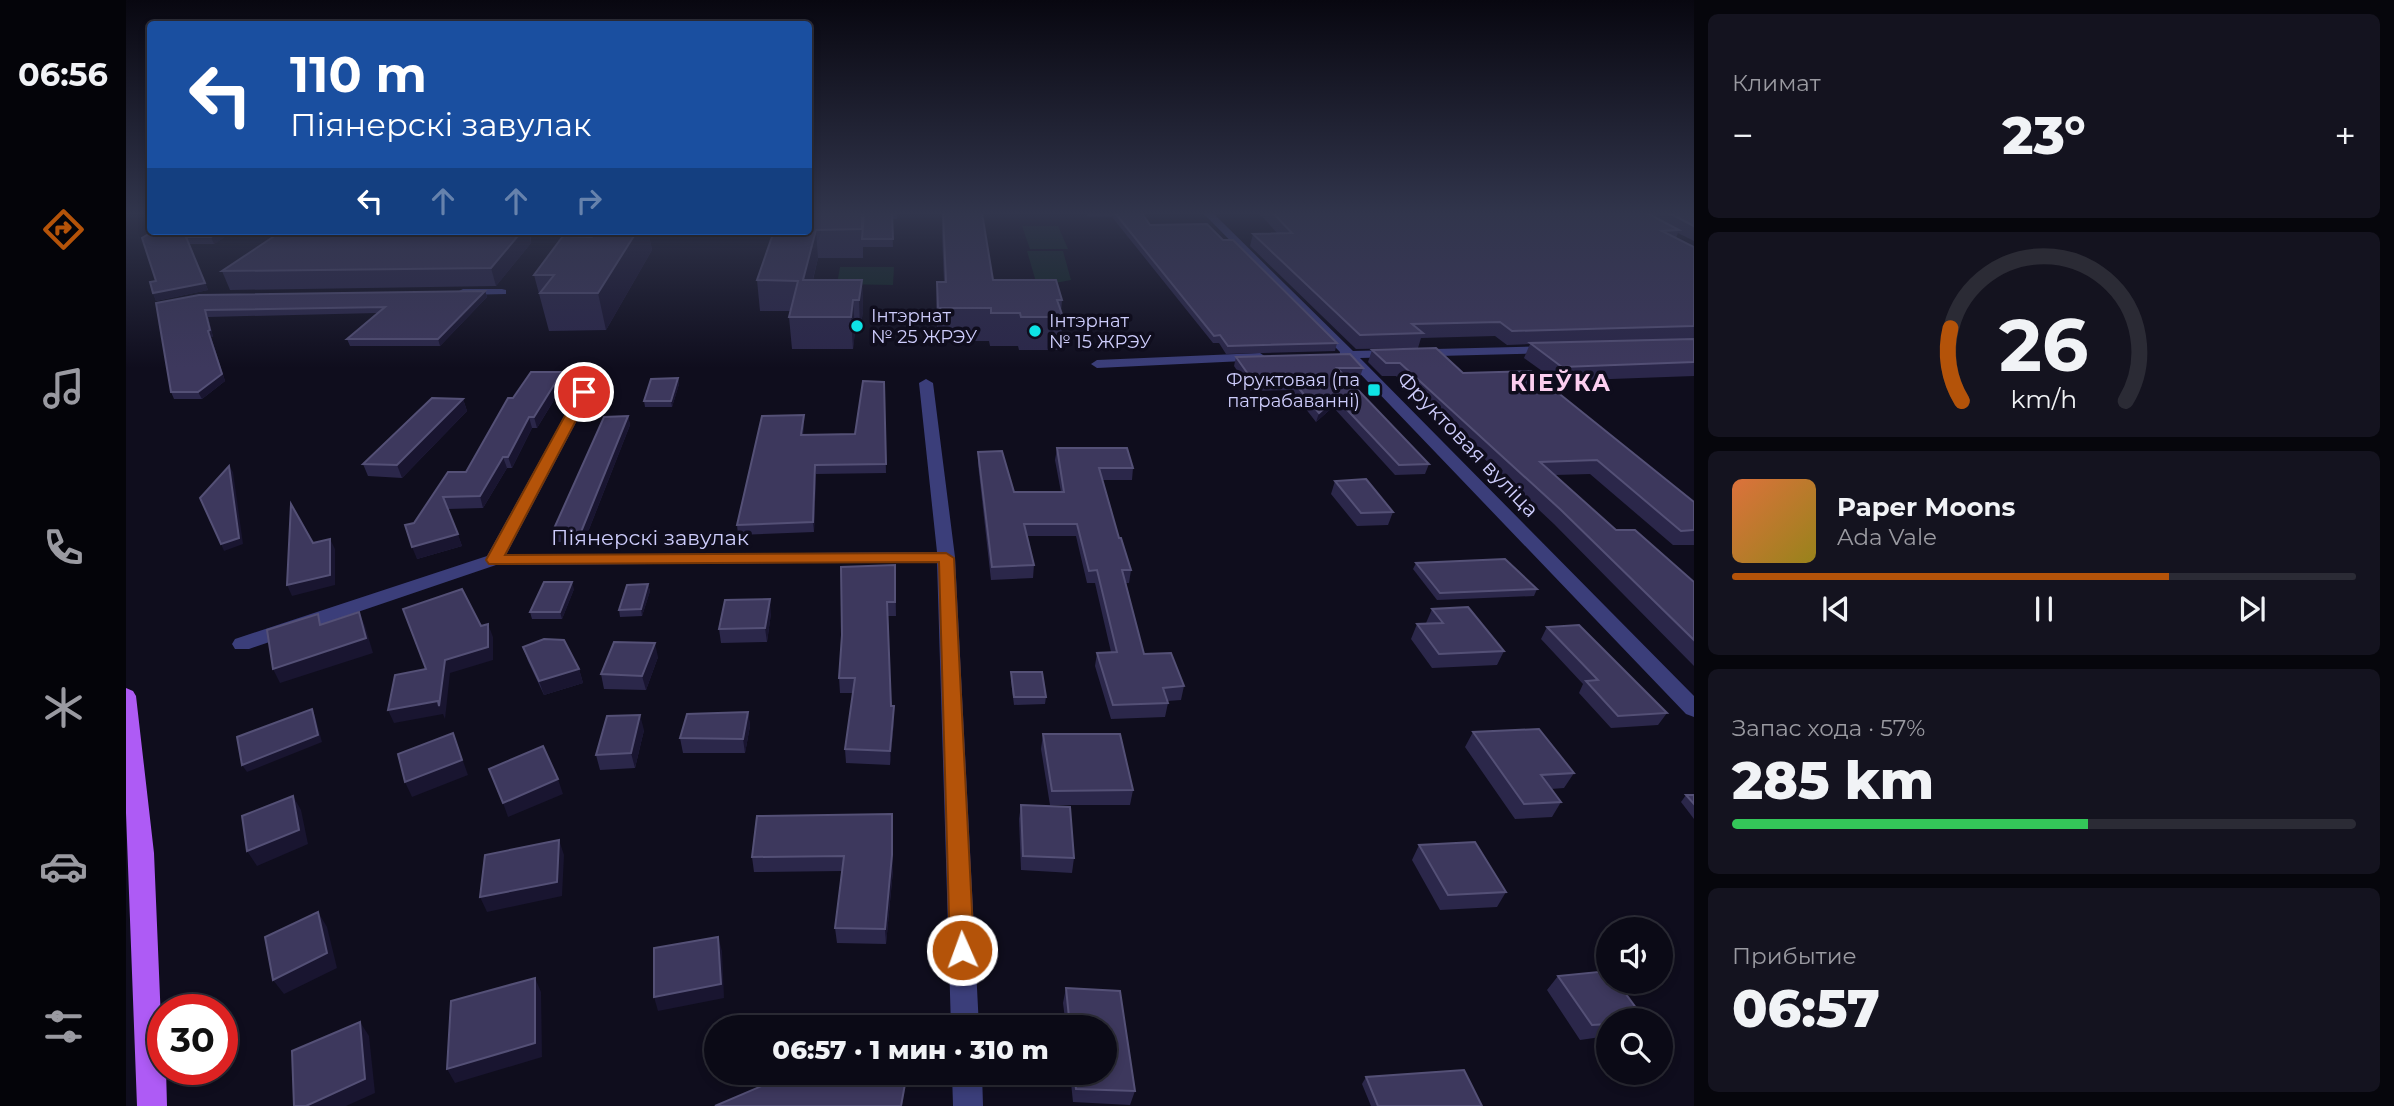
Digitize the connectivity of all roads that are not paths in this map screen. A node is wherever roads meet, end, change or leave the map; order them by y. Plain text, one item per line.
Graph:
1 (1258, 265) edge
2 (454, 292) edge
3 (502, 292) dead end
4 (1566, 349) edge
5 (1329, 355) edge
6 (1350, 355) junction
7 (1277, 356) edge
8 (1097, 364) dead end
9 (595, 373) dead end
10 (926, 383) dead end
11 (946, 558) junction
12 (494, 560) junction
13 (242, 644) dead end
14 (126, 696) edge
15 (1694, 709) edge
16 (965, 1015) edge
17 (967, 1085) edge
18 (152, 1106) edge
19 (968, 1106) edge

1 - 6 street, Фруктовая вуліца
2 - 3 street
4 - 6 street
5 - 6 street
6 - 15 street, Фруктовая вуліца
7 - 8 street
9 - 12 street
10 - 11 street
11 - 12 street, Піянерскі завулак
11 - 16 street
12 - 13 street, Піянерскі завулак
14 - 18 main road
17 - 19 street

